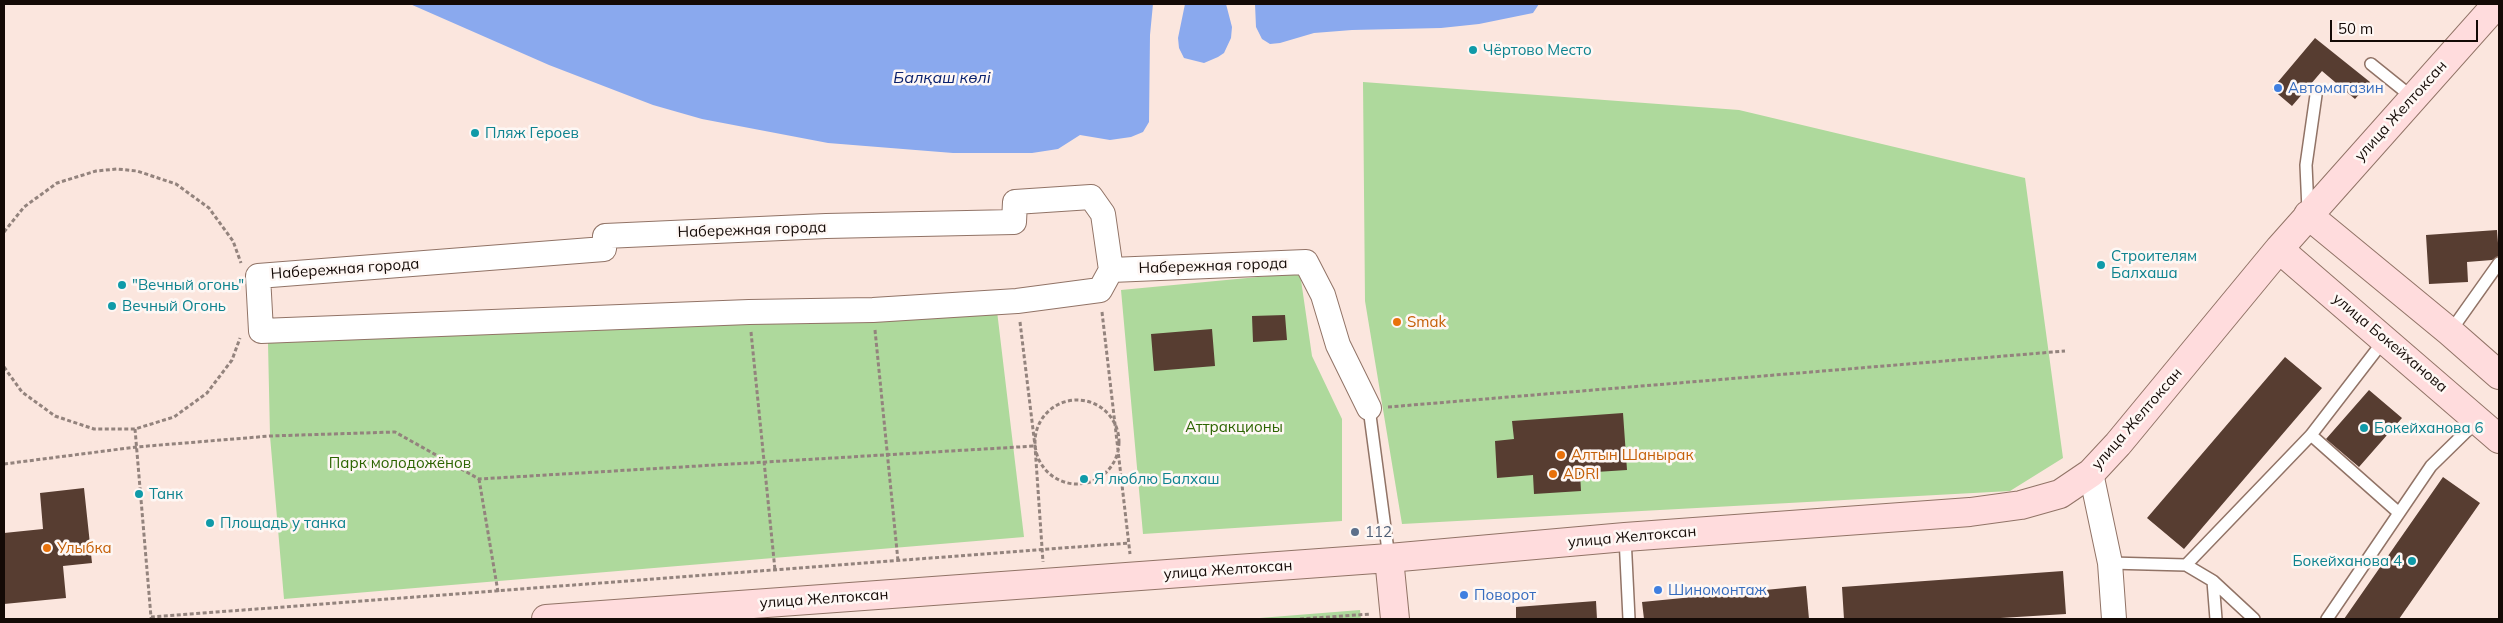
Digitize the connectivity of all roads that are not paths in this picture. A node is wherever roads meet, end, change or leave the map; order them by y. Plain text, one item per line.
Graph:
1 (2497, 4) edge
2 (2371, 64) dead end
3 (2316, 95) dead end
4 (2412, 97) junction
5 (2308, 215) junction
6 (2279, 249) junction
7 (2499, 263) edge
8 (1105, 280) junction
9 (2450, 332) junction
10 (2385, 340) junction
11 (2499, 375) edge
12 (1369, 408) joint
13 (2478, 420) junction
14 (2311, 435) junction
15 (2499, 438) edge
16 (2091, 473) junction
17 (2399, 513) junction
18 (1625, 537) junction
19 (1389, 558) junction
20 (2110, 563) junction
21 (2186, 565) junction
22 (2213, 581) junction
23 (757, 612) edge
24 (1394, 616) edge
25 (546, 619) edge
26 (1629, 619) edge
27 (2114, 619) edge
28 (2216, 619) edge
29 (2254, 619) edge
30 (2327, 619) edge

1 - 4 street, улица Желтоксан
2 - 4 lane
3 - 5 lane
4 - 5 street, улица Желтоксан
5 - 6 street, улица Желтоксан
5 - 9 street
6 - 10 street, улица Бокейханова
6 - 16 street, улица Желтоксан
7 - 9 lane
8 - 8 street, Набережная города
8 - 12 street, Набережная города
9 - 11 street
10 - 13 street, улица Бокейханова
10 - 14 lane
12 - 19 lane
13 - 15 street, улица Бокейханова
13 - 17 lane
14 - 17 lane
14 - 21 lane
16 - 18 street, улица Желтоксан
16 - 20 street
17 - 30 lane
18 - 19 street, улица Желтоксан
18 - 26 lane
19 - 23 street, улица Желтоксан
19 - 24 street
20 - 21 lane
20 - 27 street
21 - 22 lane
22 - 28 lane
22 - 29 lane
23 - 25 street, улица Желтоксан

